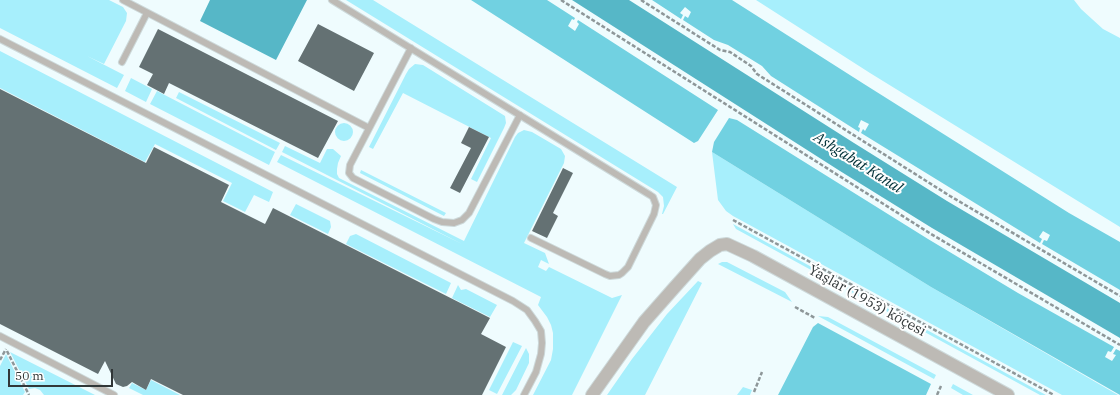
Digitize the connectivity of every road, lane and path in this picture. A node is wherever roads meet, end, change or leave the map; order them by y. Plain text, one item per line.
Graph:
1 (123, 0) edge
2 (332, 0) edge
3 (561, 0) edge
4 (641, 0) edge
5 (147, 13) junction
6 (0, 39) edge
7 (411, 48) junction
8 (122, 62) dead end
9 (520, 115) junction
10 (369, 128) junction
11 (733, 220) dead end
12 (531, 238) dead end
13 (1120, 296) edge
14 (795, 307) dead end
15 (815, 318) dead end
16 (0, 336) edge
17 (1120, 345) edge
18 (0, 360) edge
19 (762, 372) dead end
20 (941, 386) dead end
21 (754, 392) dead end
22 (29, 395) edge
23 (114, 395) edge
24 (524, 395) edge
25 (592, 395) edge
26 (936, 395) edge
27 (1008, 395) edge
28 (1054, 395) edge

1 - 5 lane
2 - 7 lane
3 - 17 path
4 - 13 path
5 - 8 lane
5 - 10 lane
6 - 24 lane
7 - 9 lane
7 - 10 lane
9 - 10 lane
9 - 12 lane
11 - 28 path
14 - 15 path
16 - 23 lane
18 - 22 path
19 - 21 path
20 - 26 path
25 - 27 street, Ýaşlar (1953) köçesi

